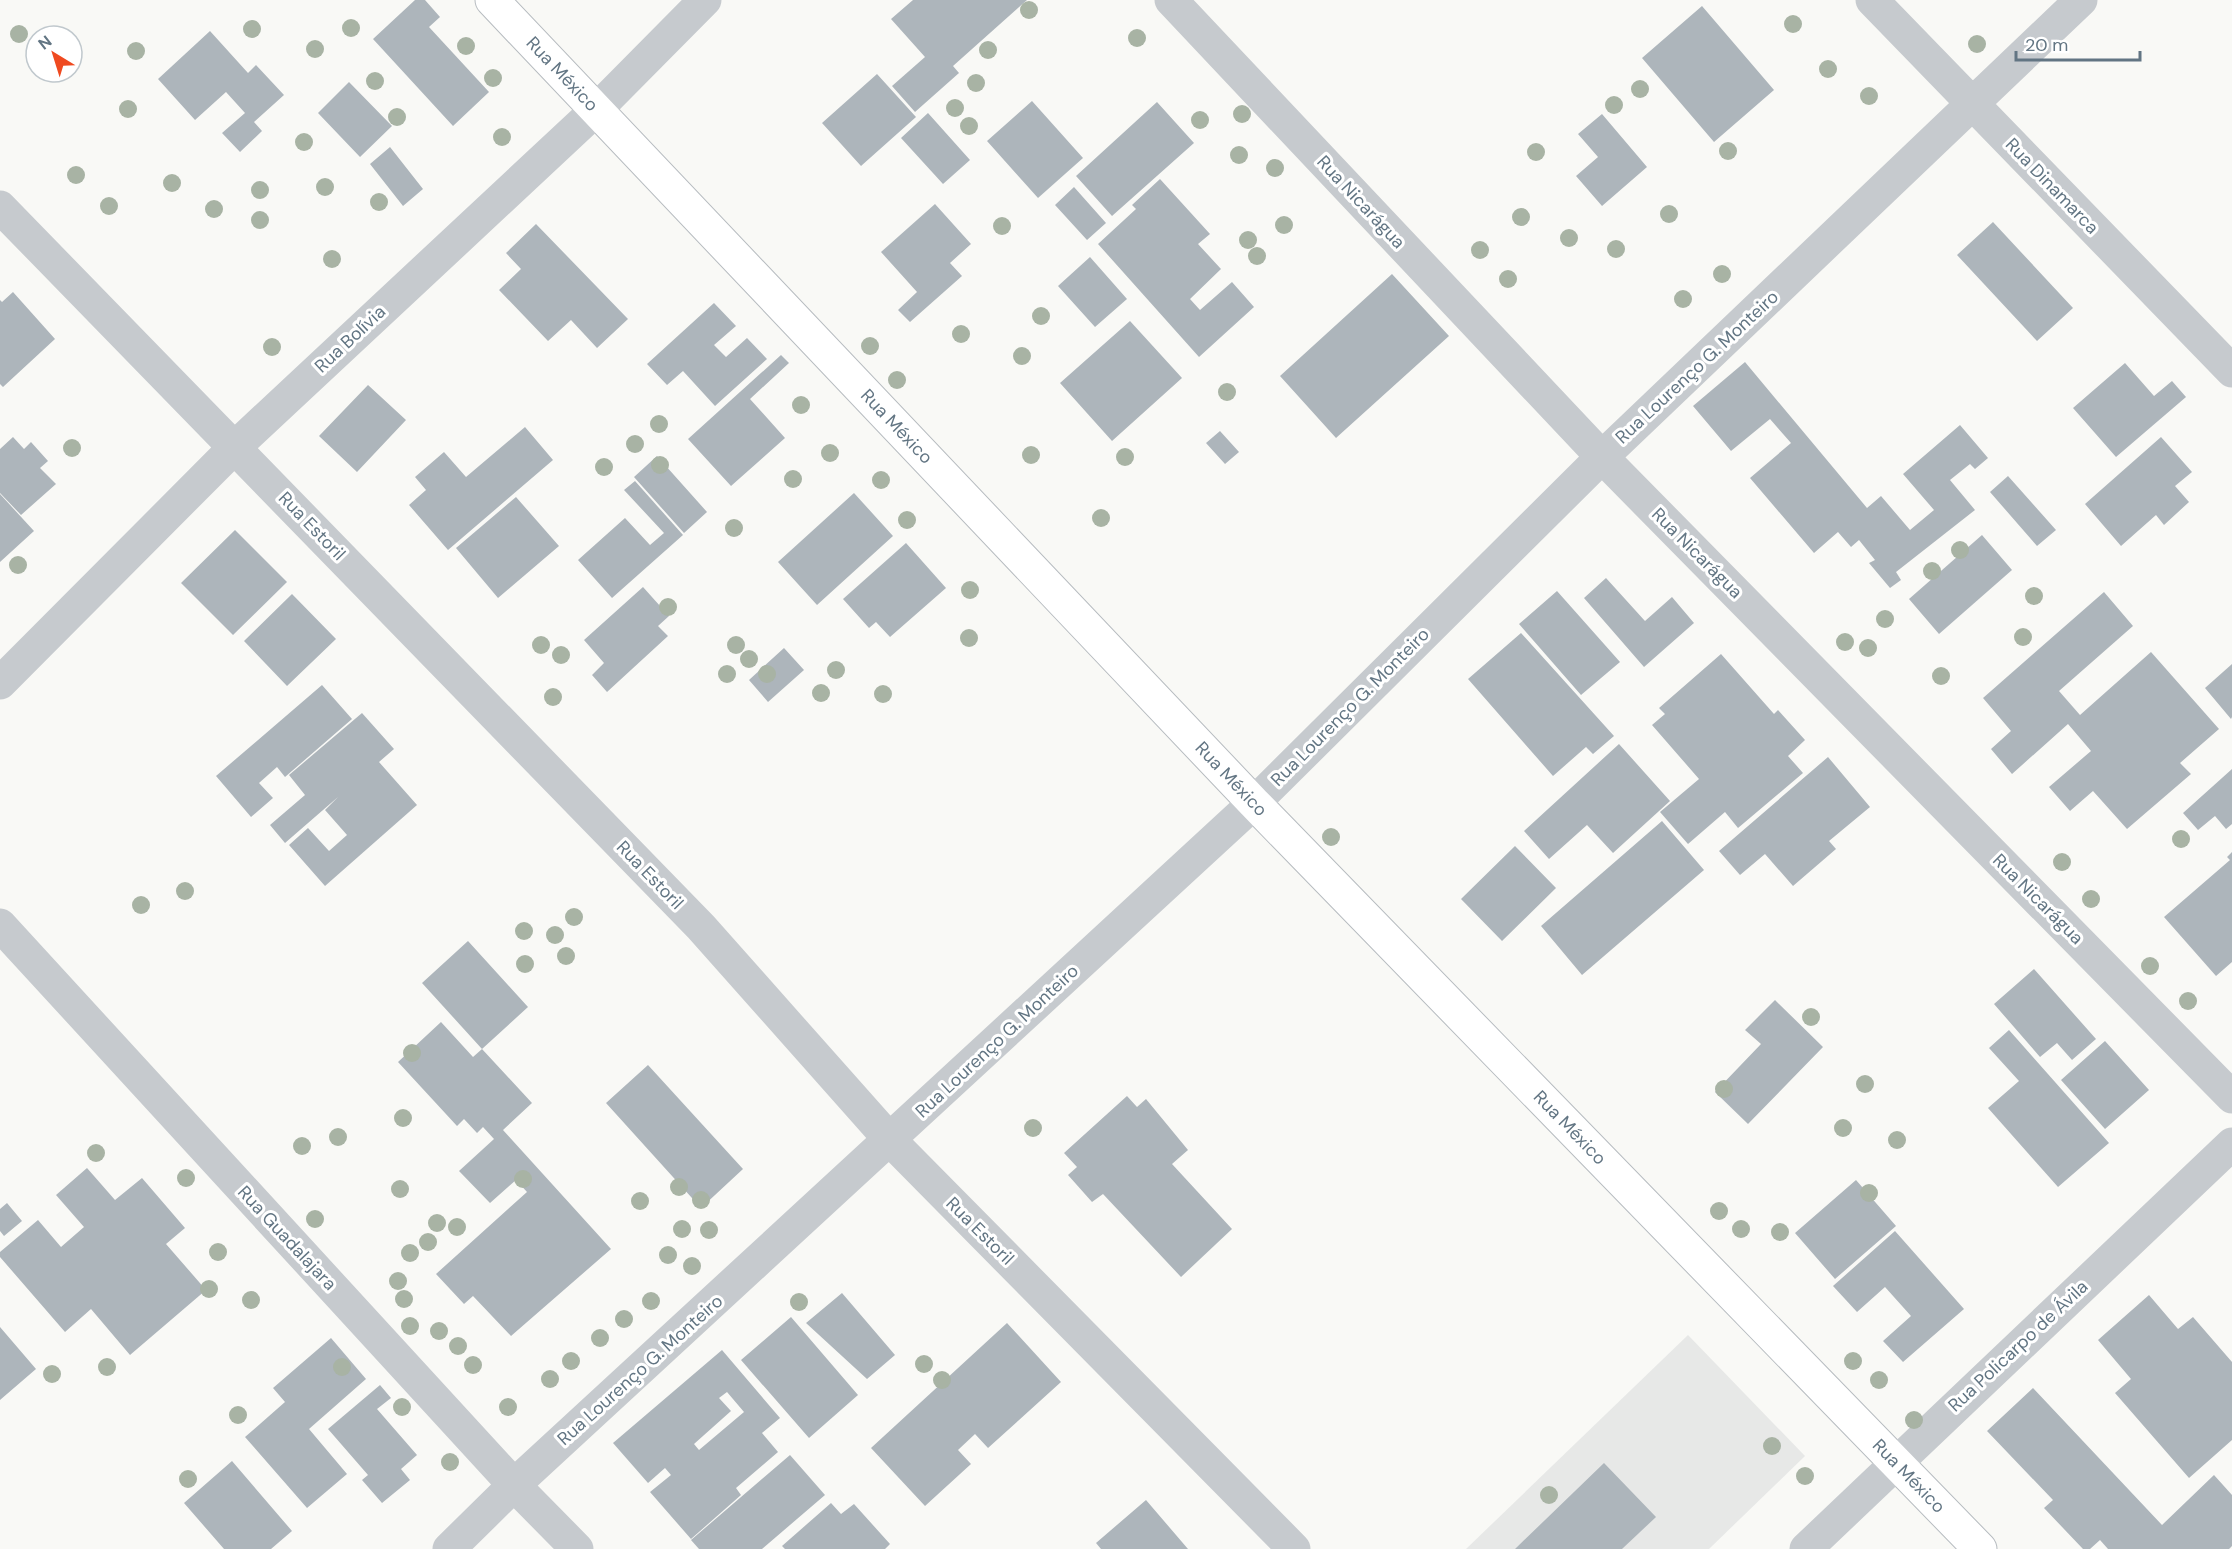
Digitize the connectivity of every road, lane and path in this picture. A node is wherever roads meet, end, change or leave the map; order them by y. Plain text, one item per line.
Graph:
1 (492, 0) edge
2 (705, 0) edge
3 (1171, 0) edge
4 (1872, 0) edge
5 (2081, 0) edge
6 (1973, 105) junction
7 (596, 110) junction
8 (0, 207) edge
9 (2232, 371) edge
10 (235, 447) junction
11 (1602, 457) junction
12 (0, 683) edge
13 (1254, 803) junction
14 (0, 925) edge
15 (2232, 1097) edge
16 (891, 1141) junction
17 (2232, 1144) edge
18 (1895, 1462) junction
19 (514, 1485) junction
20 (449, 1549) edge
21 (577, 1549) edge
22 (1294, 1549) edge
23 (1806, 1549) edge
24 (1980, 1549) edge

1 - 7 main road, Rua México
2 - 7 street, Rua Bolívia
3 - 11 street, Rua Nicarágua
4 - 6 street, Rua Dinamarca
5 - 6 street, Rua Lourenço G. Monteiro
6 - 9 street, Rua Dinamarca
6 - 11 street, Rua Lourenço G. Monteiro
7 - 10 street, Rua Bolívia
7 - 13 main road, Rua México
8 - 10 street, Rua Estoril
10 - 12 street, Rua Bolívia
10 - 16 street, Rua Estoril
11 - 13 street, Rua Lourenço G. Monteiro
11 - 15 street, Rua Nicarágua
13 - 16 street, Rua Lourenço G. Monteiro
13 - 18 main road, Rua México
14 - 19 street, Rua Guadalajara
16 - 19 street, Rua Lourenço G. Monteiro
16 - 22 street, Rua Estoril
17 - 18 street, Rua Policarpo de Ávila
18 - 23 street, Rua Policarpo de Ávila
18 - 24 main road, Rua México
19 - 20 street, Rua Lourenço G. Monteiro
19 - 21 street, Rua Guadalajara

